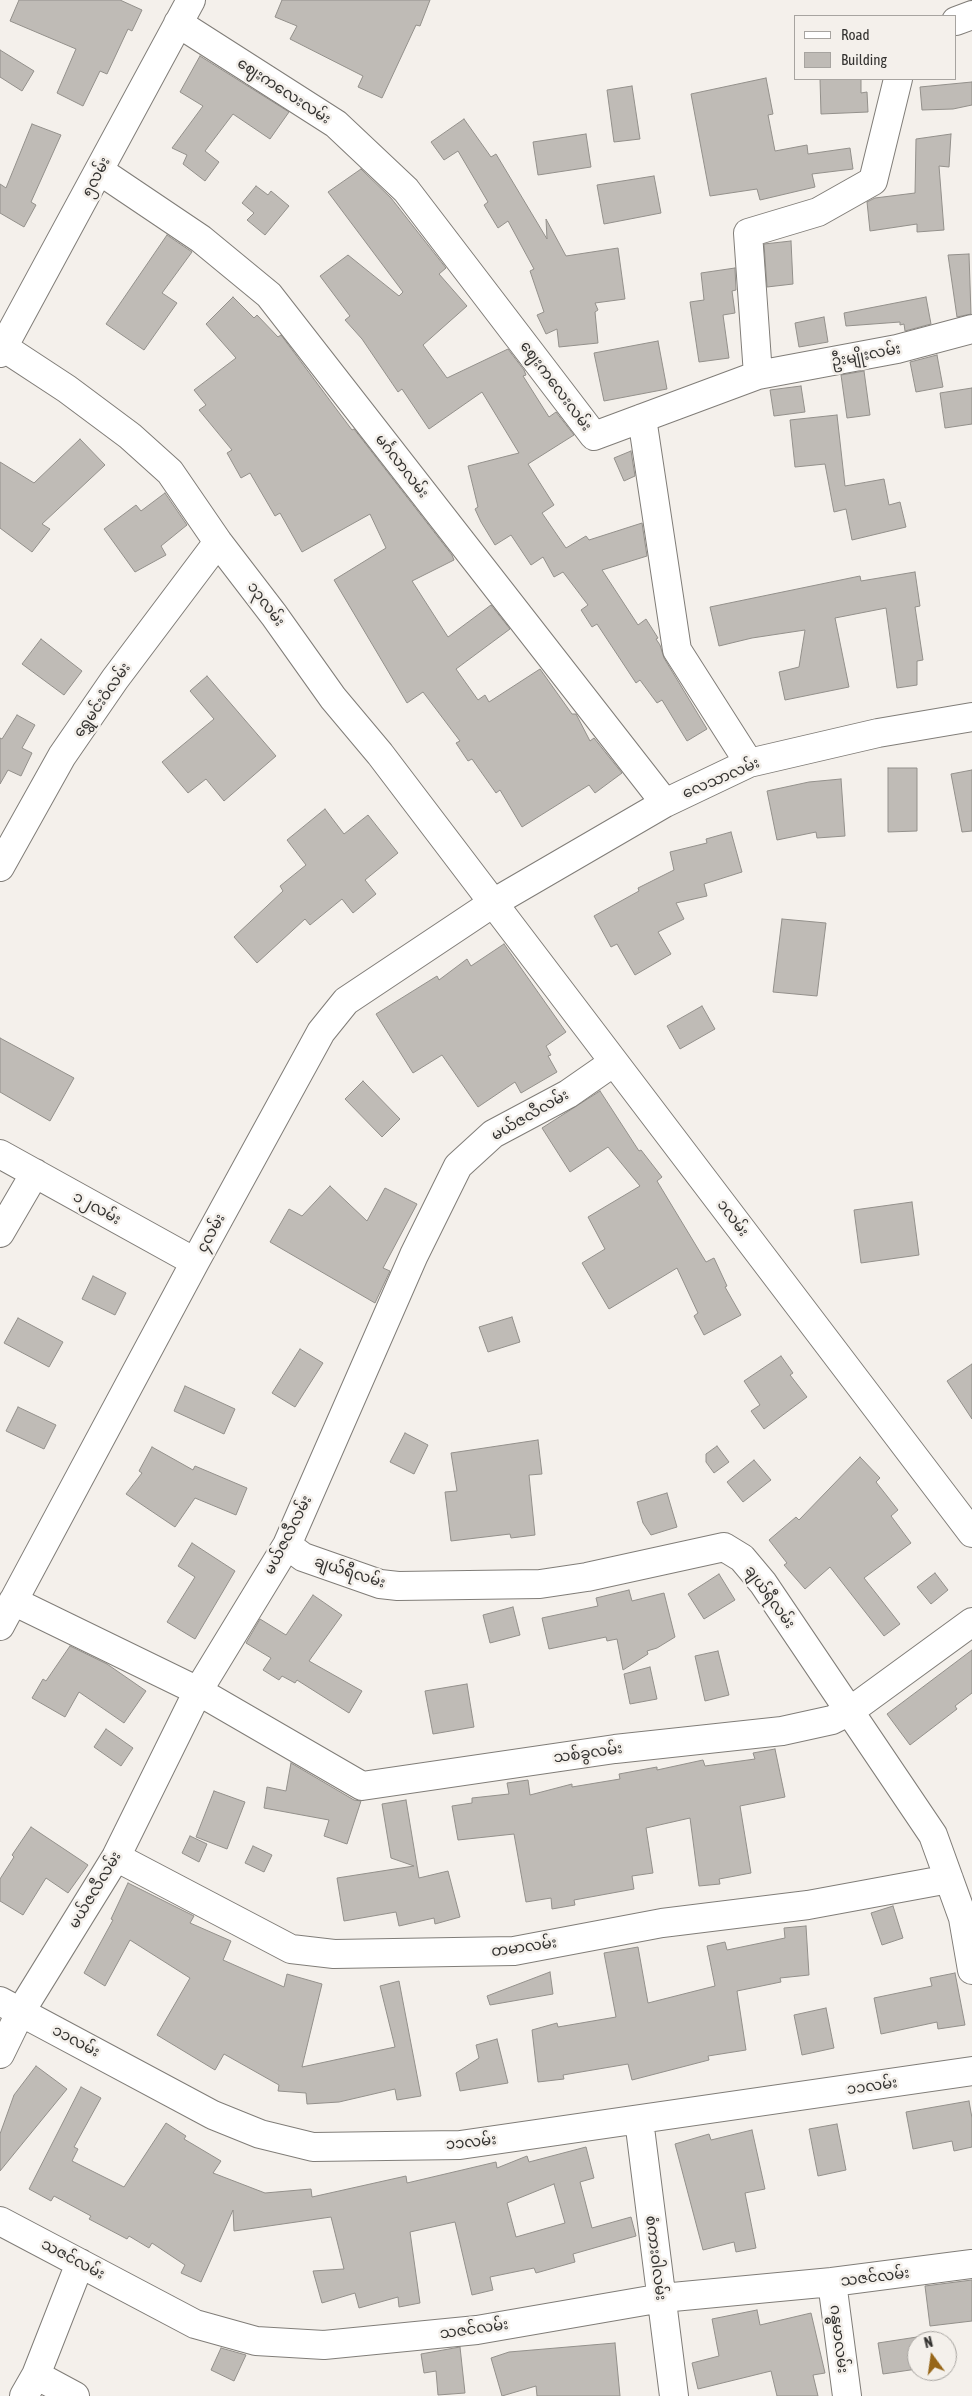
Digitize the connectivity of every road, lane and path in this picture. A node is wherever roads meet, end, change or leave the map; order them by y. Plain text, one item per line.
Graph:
1 (184, 11) edge
2 (972, 15) edge
3 (957, 21) edge
4 (898, 80) edge
5 (100, 171) junction
6 (972, 329) edge
7 (1, 348) edge
8 (758, 375) junction
9 (642, 418) junction
10 (218, 542) junction
11 (972, 717) edge
12 (749, 763) junction
13 (664, 803) junction
14 (0, 867) edge
15 (493, 903) junction
16 (614, 1062) junction
17 (0, 1154) edge
18 (35, 1173) junction
19 (0, 1233) edge
20 (195, 1262) junction
21 (972, 1534) edge
22 (287, 1544) junction
23 (14, 1601) junction
24 (972, 1622) edge
25 (0, 1626) edge
26 (198, 1691) junction
27 (850, 1711) junction
28 (116, 1857) junction
29 (949, 1879) junction
30 (972, 1970) edge
31 (11, 2006) edge
32 (0, 2054) edge
33 (972, 2071) edge
34 (639, 2120) junction
35 (0, 2221) edge
36 (80, 2263) junction
37 (972, 2264) edge
38 (832, 2282) junction
39 (662, 2298) junction
40 (30, 2385) edge
41 (75, 2396) edge
42 (674, 2396) edge
43 (847, 2396) edge

1 - 5 street, ၅လမ်း
1 - 9 street, ဈေးကလေးလမ်း
2 - 3 street
4 - 8 street
5 - 7 street, ၅လမ်း
5 - 13 street, မင်္ဂလာလမ်း
6 - 8 street, ဦးမျိုးလမ်း
7 - 10 street, ၁၃လမ်း
8 - 9 street, ဈေးကလေးလမ်း
9 - 12 street
10 - 14 street, ရွှေမင်းဝံလမ်း
10 - 15 street, ၁၃လမ်း
11 - 12 street, လေသာလမ်း
12 - 13 street, လေသာလမ်း
13 - 15 street, လေသာလမ်း
15 - 16 street, ၁လမ်း
15 - 20 street, ၄လမ်း
16 - 21 street, ၁လမ်း
16 - 22 street, မယ်ဇလီလမ်း
17 - 18 street, ၁၂လမ်း
18 - 19 street
18 - 20 street, ၁၂လမ်း
20 - 23 street, ၄လမ်း
22 - 26 street, မယ်ဇလီလမ်း
22 - 27 street, ချယ်ရီလမ်း
23 - 25 street, ၄လမ်း
23 - 26 street, သစ်ခွလမ်း
24 - 27 street, သစ်ခွလမ်း
26 - 27 street, သစ်ခွလမ်း
26 - 28 street, မယ်ဇလီလမ်း
27 - 29 street, ချယ်ရီလမ်း
28 - 29 street, တမာလမ်း
28 - 31 street, မယ်ဇလီလမ်း
29 - 30 street, ချယ်ရီလမ်း
31 - 32 street, မယ်ဇလီလမ်း
31 - 34 street, ၁၁လမ်း
33 - 34 street, ၁၁လမ်း
34 - 39 street, စံကားဝါလမ်း
35 - 36 street, သဇင်လမ်း
36 - 39 street, သဇင်လမ်း
36 - 40 street
37 - 38 street, သဇင်လမ်း
38 - 39 street, သဇင်လမ်း
38 - 43 street, ဂန္ဓမာလမ်း
39 - 42 street, စံကားဝါလမ်း
40 - 41 street

